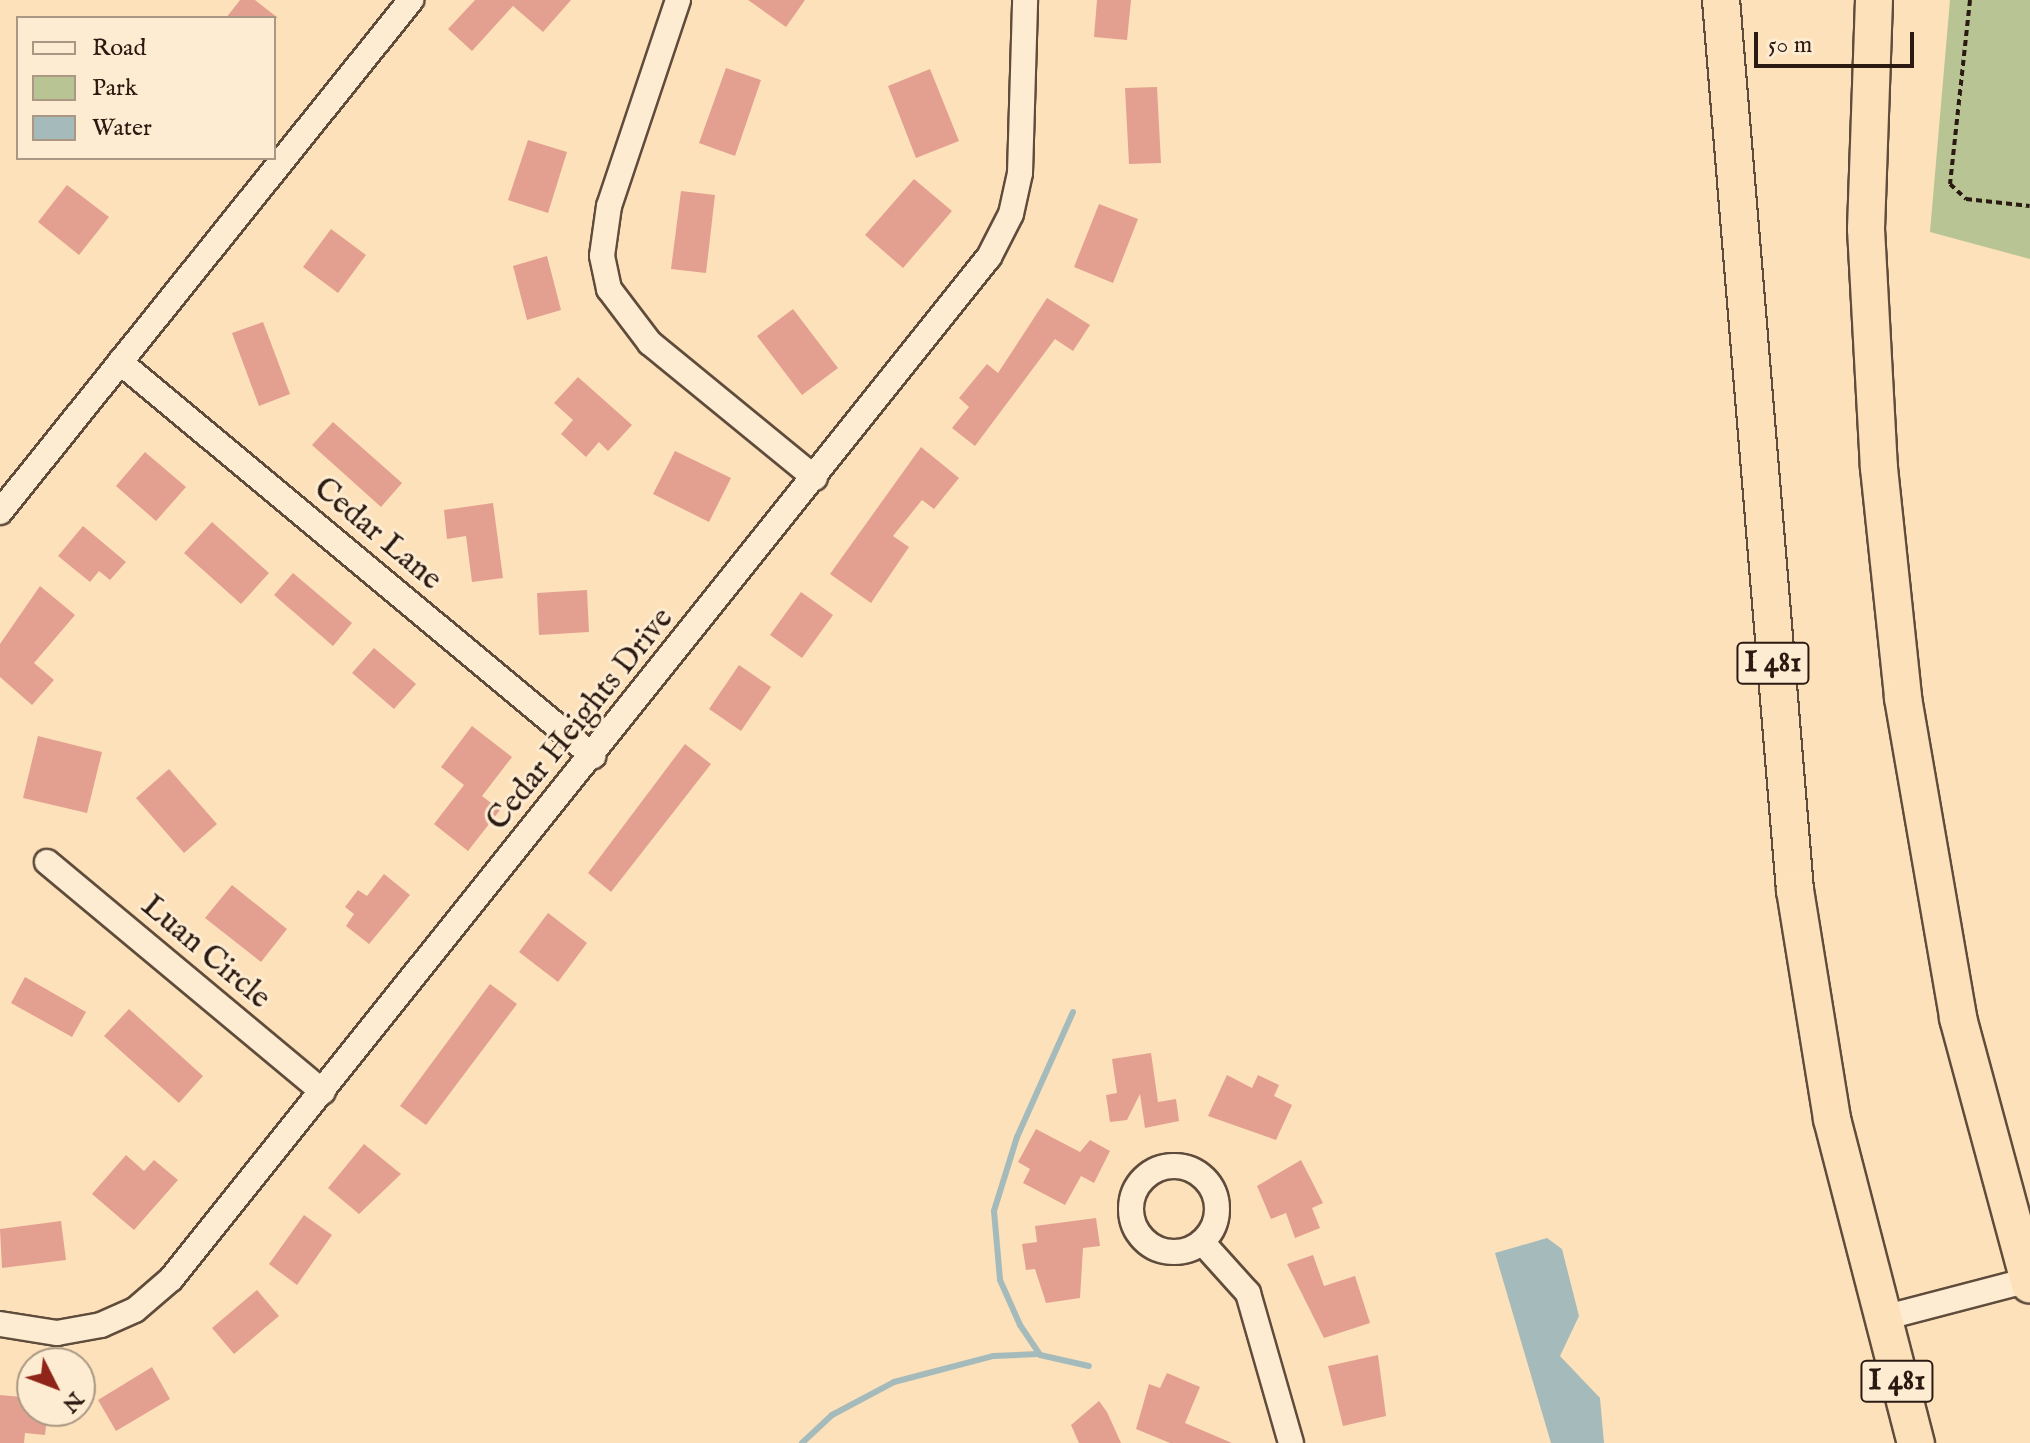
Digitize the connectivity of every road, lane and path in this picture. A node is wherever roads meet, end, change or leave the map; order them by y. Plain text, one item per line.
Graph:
1 (411, 0) edge
2 (678, 0) edge
3 (1025, 0) edge
4 (1721, 0) edge
5 (1874, 0) edge
6 (1970, 0) edge
7 (2030, 206) edge
8 (120, 362) junction
9 (815, 478) junction
10 (0, 512) edge
11 (593, 756) junction
12 (47, 862) dead end
13 (323, 1092) junction
14 (1202, 1242) dead end
15 (2029, 1282) edge
16 (1879, 1319) junction
17 (0, 1324) edge
18 (1291, 1443) edge
19 (1916, 1443) edge

1 - 8 street
2 - 9 street
3 - 9 street, Cedar Heights Drive
4 - 16 highway, I 481
5 - 15 highway
6 - 7 path
8 - 10 street
8 - 11 street, Cedar Lane
9 - 11 street, Cedar Heights Drive
11 - 13 street, Cedar Heights Drive
12 - 13 street, Luan Circle
13 - 17 street, Cedar Heights Drive
14 - 18 street
15 - 16 street
16 - 19 highway, I 481

